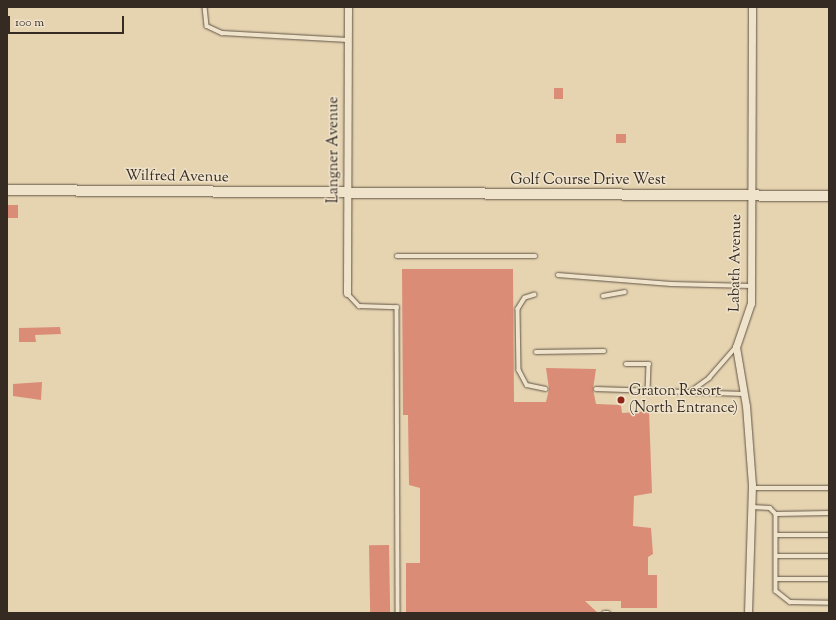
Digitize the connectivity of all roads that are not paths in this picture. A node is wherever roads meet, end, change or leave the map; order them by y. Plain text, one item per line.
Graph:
1 (206, 7) edge
2 (348, 7) edge
3 (752, 7) edge
4 (348, 40) junction
5 (7, 190) edge
6 (347, 195) junction
7 (750, 196) junction
8 (829, 196) edge
9 (397, 256) dead end
10 (535, 256) dead end
11 (558, 275) dead end
12 (751, 286) junction
13 (625, 292) dead end
14 (347, 293) joint
15 (535, 295) dead end
16 (603, 296) dead end
17 (736, 347) junction
18 (604, 351) dead end
19 (536, 352) dead end
20 (626, 364) dead end
21 (546, 389) dead end
22 (596, 389) dead end
23 (648, 389) junction
24 (689, 393) junction
25 (744, 394) junction
26 (752, 488) junction
27 (829, 488) edge
28 (752, 507) junction
29 (776, 514) junction
30 (829, 514) edge
31 (829, 535) edge
32 (776, 536) junction
33 (776, 556) junction
34 (829, 556) edge
35 (776, 579) junction
36 (829, 579) edge
37 (829, 602) edge
38 (398, 613) edge
39 (604, 613) edge
40 (608, 613) edge
41 (748, 613) edge

1 - 4 lane
2 - 4 street, Langner Avenue
3 - 7 street, Labath Avenue
4 - 6 street, Langner Avenue
5 - 6 street, Wilfred Avenue
6 - 7 street, Golf Course Drive West
6 - 14 street, Langner Avenue
7 - 8 street, Golf Course Drive West
7 - 12 street, Labath Avenue
9 - 10 lane
11 - 12 lane
12 - 17 street, Labath Avenue
13 - 16 lane
14 - 38 lane
15 - 21 lane
17 - 24 lane
17 - 25 street
18 - 19 lane
20 - 23 lane
22 - 23 lane
23 - 24 lane
24 - 25 lane
25 - 26 street
26 - 27 lane
26 - 28 street
28 - 29 lane
28 - 41 street
29 - 30 lane
29 - 32 lane
31 - 32 lane
32 - 33 lane
33 - 34 lane
33 - 35 lane
35 - 36 lane
35 - 37 lane
39 - 40 lane

